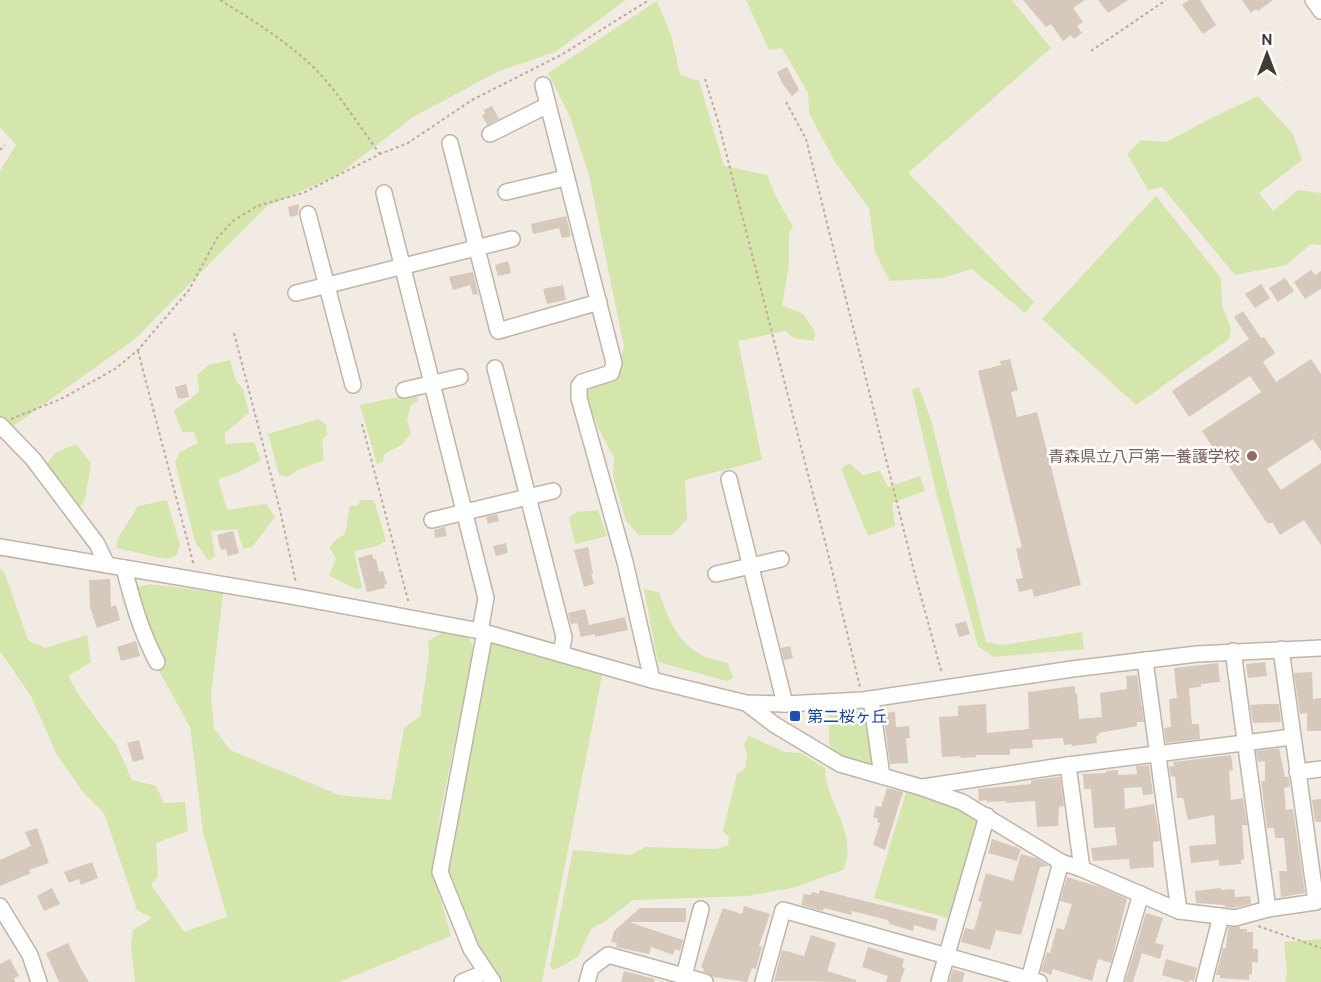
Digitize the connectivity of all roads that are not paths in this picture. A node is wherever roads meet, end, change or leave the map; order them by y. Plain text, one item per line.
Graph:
1 (1313, 0) edge
2 (1321, 11) edge
3 (543, 86) dead end
4 (546, 106) junction
5 (490, 134) dead end
6 (450, 143) dead end
7 (565, 178) junction
8 (506, 192) dead end
9 (384, 193) dead end
10 (308, 214) dead end
11 (512, 238) dead end
12 (476, 248) junction
13 (403, 267) junction
14 (327, 285) junction
15 (296, 293) dead end
16 (599, 302) junction
17 (495, 368) dead end
18 (460, 377) dead end
19 (433, 384) junction
20 (353, 385) dead end
21 (404, 390) dead end
22 (5, 422) edge
23 (729, 479) dead end
24 (553, 491) dead end
25 (528, 497) junction
26 (463, 513) junction
27 (432, 520) dead end
28 (0, 547) edge
29 (781, 559) dead end
30 (107, 565) junction
31 (751, 566) junction
32 (124, 568) junction
33 (716, 574) dead end
34 (482, 631) junction
35 (1321, 648) edge
36 (1281, 649) junction
37 (1233, 651) junction
38 (561, 654) junction
39 (1144, 660) junction
40 (157, 662) dead end
41 (652, 680) junction
42 (867, 699) junction
43 (746, 703) junction
44 (785, 704) junction
45 (1292, 737) junction
46 (1245, 743) junction
47 (1158, 754) junction
48 (1068, 765) junction
49 (1321, 769) edge
50 (1297, 772) junction
51 (882, 776) junction
52 (920, 787) junction
53 (987, 816) junction
54 (1061, 862) junction
55 (1082, 869) junction
56 (1141, 894) junction
57 (0, 906) edge
58 (701, 909) dead end
59 (1268, 909) junction
60 (1179, 911) junction
61 (1221, 916) junction
62 (947, 956) junction
63 (684, 976) junction
64 (490, 977) edge
65 (1034, 981) edge
66 (39, 982) edge
67 (462, 982) edge
68 (588, 982) edge
69 (705, 982) edge
70 (763, 982) edge
71 (939, 982) edge
72 (1115, 982) edge
73 (1204, 982) edge

1 - 2 street
3 - 4 street
4 - 5 street
4 - 7 street
6 - 12 street
7 - 8 street
7 - 16 street
9 - 13 street
10 - 14 street
11 - 12 street
12 - 13 street
12 - 16 street
13 - 14 street
13 - 19 street
14 - 15 street
14 - 20 street
16 - 41 street
17 - 25 street
18 - 19 street
19 - 21 street
19 - 26 street
22 - 30 street
23 - 31 street
24 - 25 street
25 - 26 street
25 - 38 street
26 - 27 street
26 - 34 street
28 - 30 street
29 - 31 street
30 - 32 street
31 - 33 street
31 - 44 street
32 - 34 street
32 - 40 street
34 - 38 street
34 - 64 street
35 - 36 street
36 - 37 street
36 - 45 street
37 - 39 street
37 - 46 street
38 - 41 street
39 - 42 street
39 - 47 street
41 - 43 street
42 - 44 street
42 - 51 street
43 - 44 street
43 - 51 street
45 - 46 street
45 - 50 street
46 - 47 street
46 - 59 street
47 - 48 street
47 - 60 street
48 - 52 street
48 - 55 street
49 - 50 street
50 - 59 street
51 - 52 street
52 - 53 street
53 - 54 street
53 - 62 street
54 - 55 street
54 - 65 street
55 - 56 street
56 - 60 street
56 - 72 street
57 - 66 street
58 - 63 street
59 - 61 street
60 - 61 street
61 - 73 street
62 - 65 street
62 - 70 street
62 - 71 street
63 - 68 street
63 - 69 street
64 - 67 street

